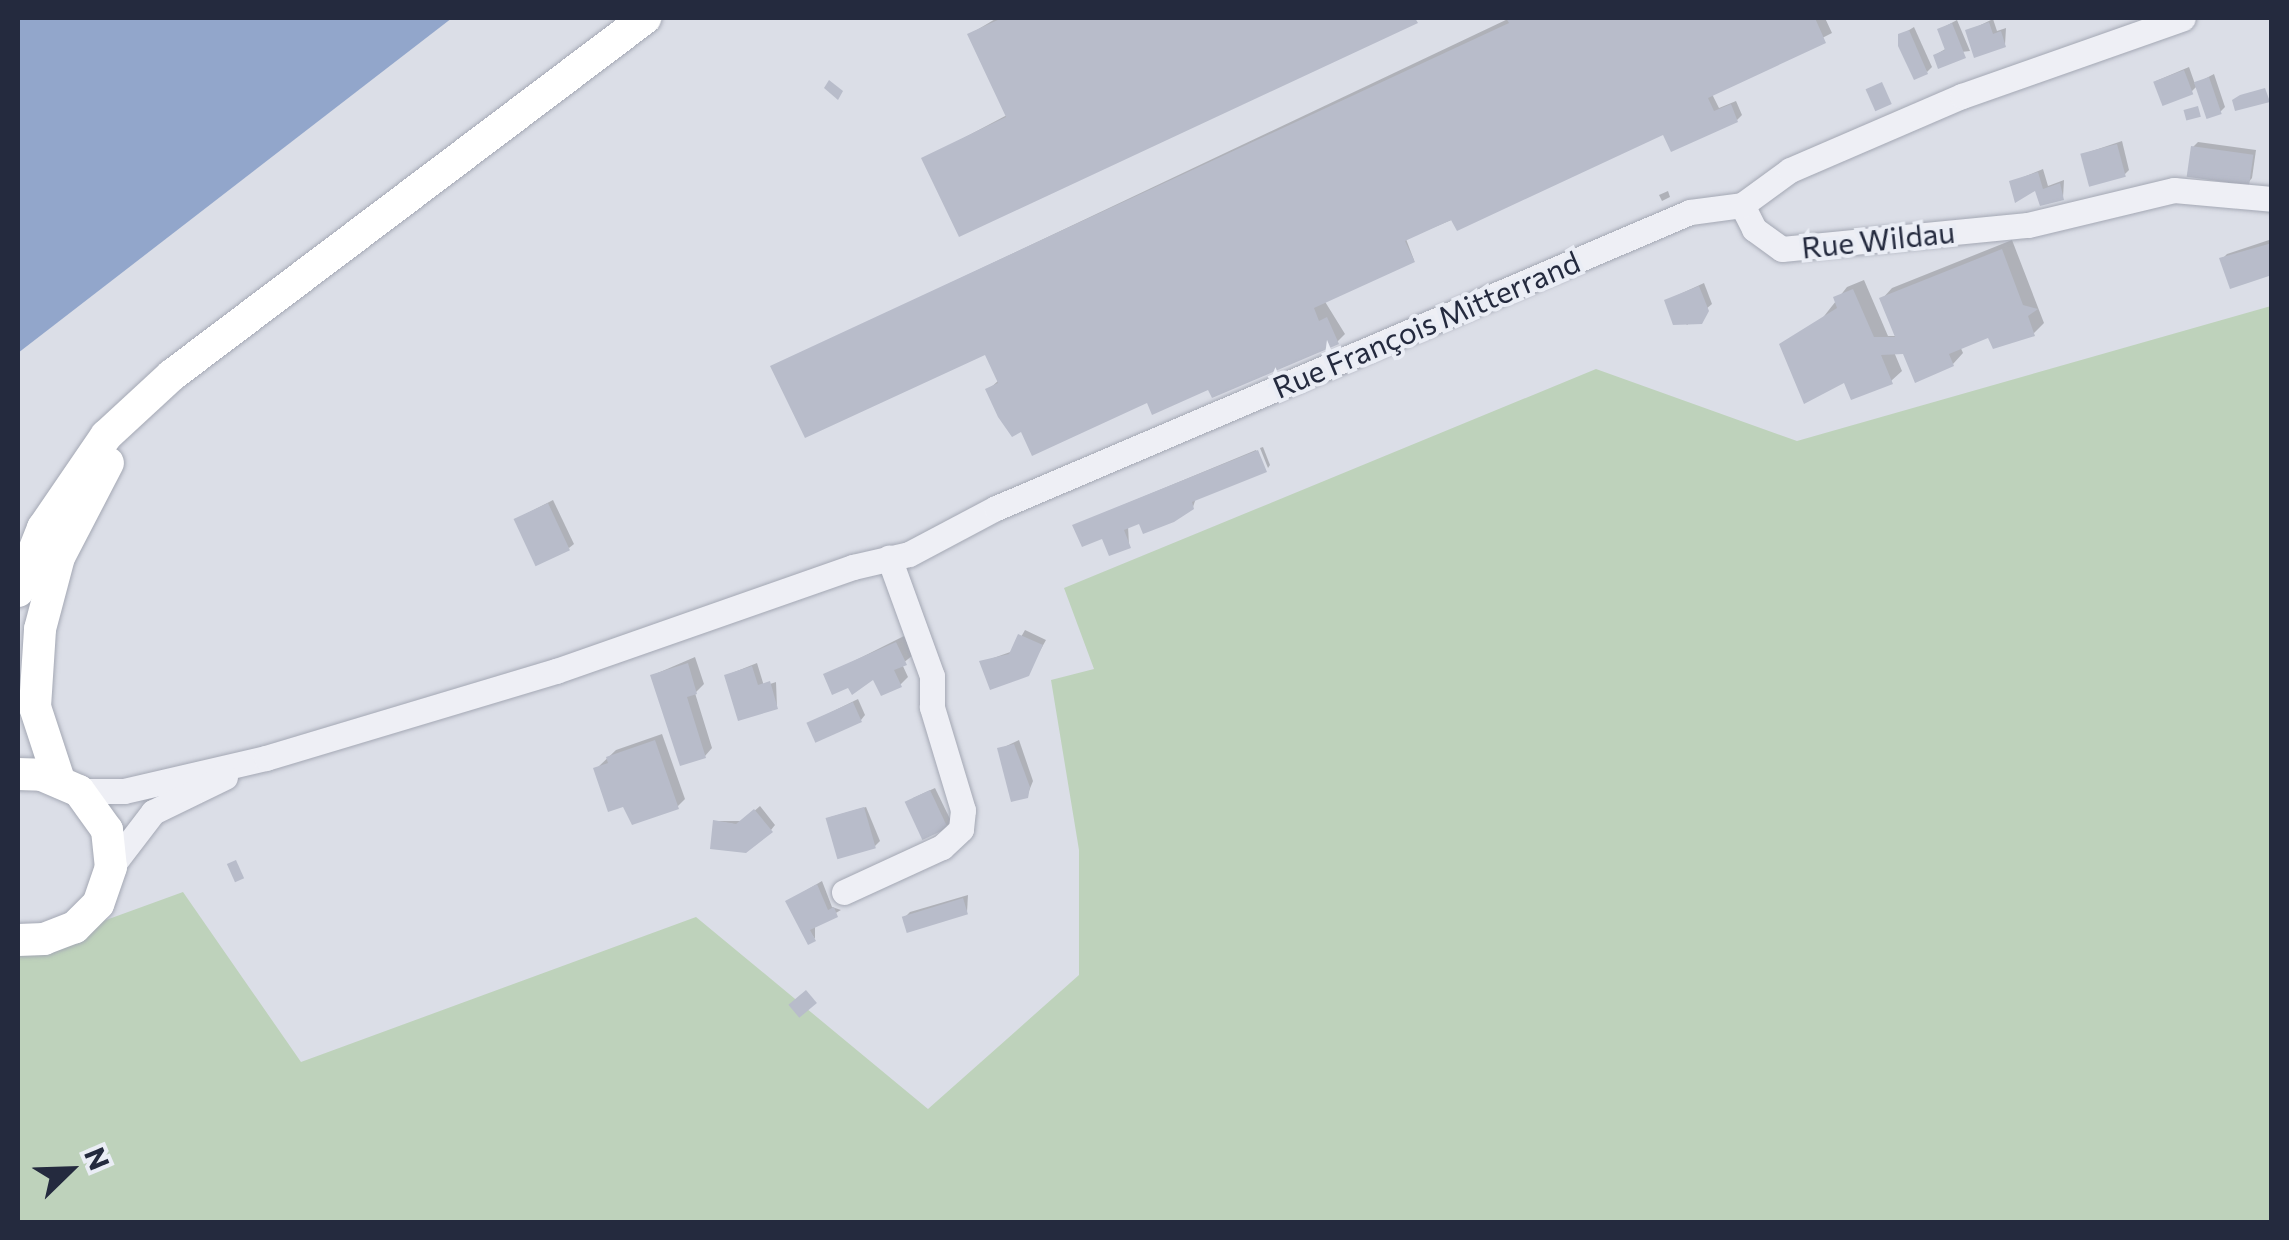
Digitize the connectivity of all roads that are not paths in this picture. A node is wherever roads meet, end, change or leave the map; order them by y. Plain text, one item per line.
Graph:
1 (644, 18) edge
2 (2184, 18) edge
3 (2272, 199) edge
4 (1742, 205) junction
5 (172, 375) junction
6 (889, 558) junction
7 (18, 591) edge
8 (266, 758) junction
9 (18, 774) edge
10 (69, 786) junction
11 (111, 867) junction
12 (844, 892) dead end
13 (18, 940) edge

1 - 5 main road
2 - 4 street, Rue François Mitterrand
3 - 4 street, Rue Wildau
4 - 6 street, Rue François Mitterrand
5 - 7 main road
5 - 10 main road
6 - 8 street, Rue François Mitterrand
6 - 12 street
8 - 10 street
8 - 11 street
9 - 10 main road
10 - 11 main road
11 - 13 main road

